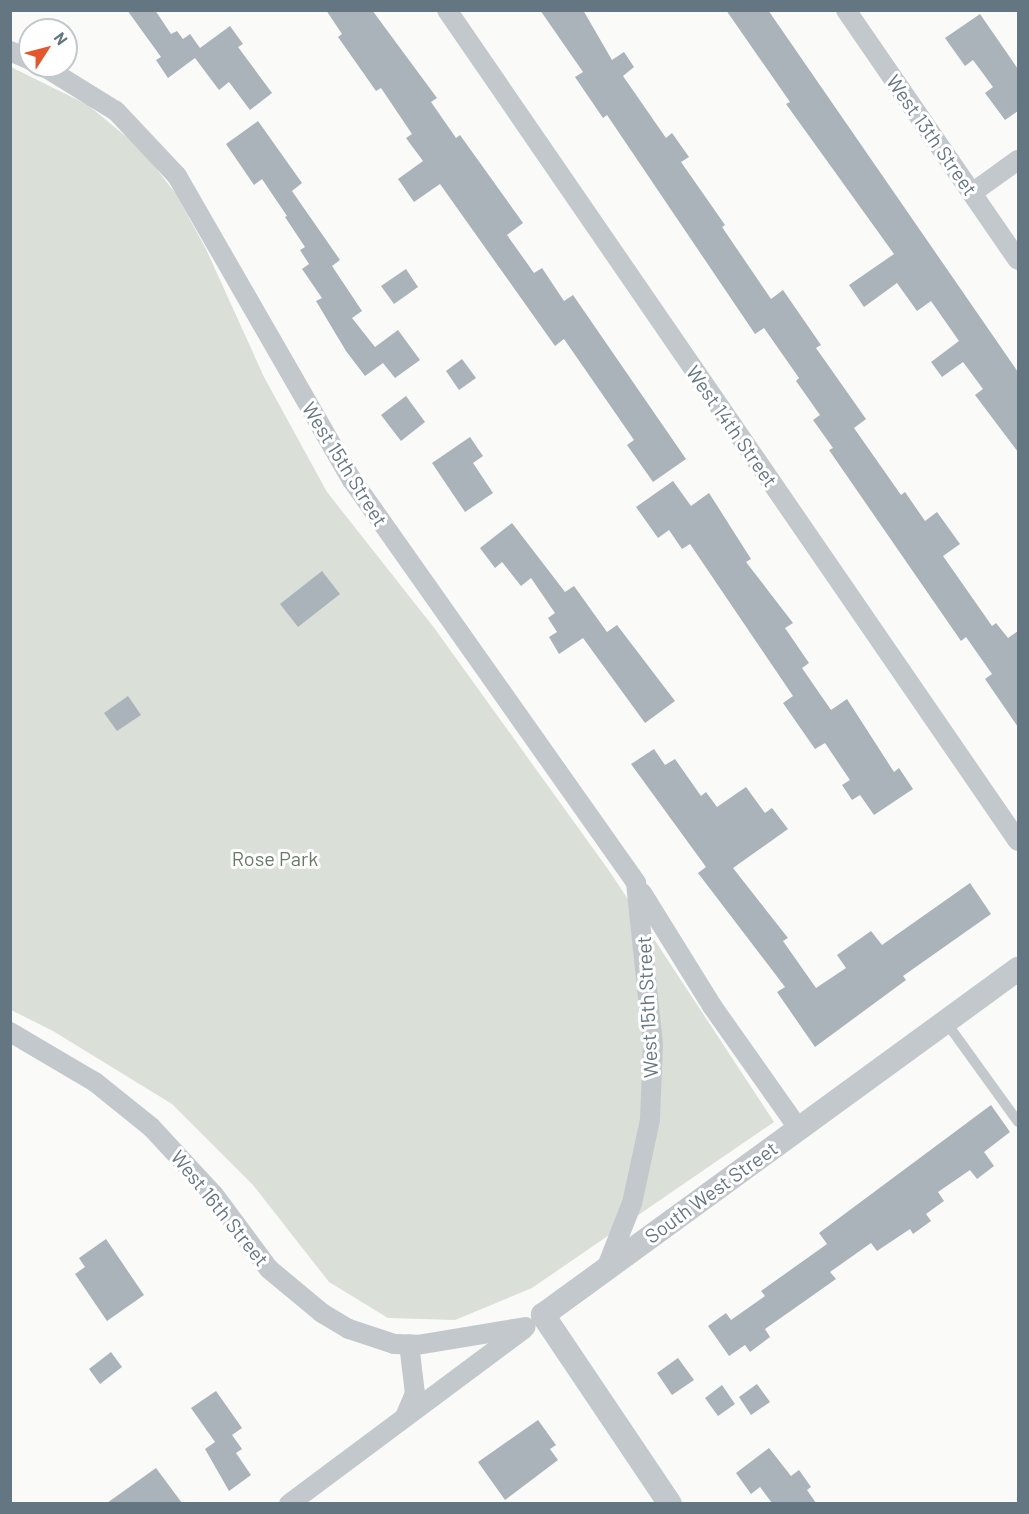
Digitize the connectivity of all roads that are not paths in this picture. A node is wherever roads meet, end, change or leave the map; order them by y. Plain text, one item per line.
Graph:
1 (447, 10) edge
2 (846, 10) edge
3 (62, 78) edge
4 (1018, 160) edge
5 (972, 193) junction
6 (1018, 260) edge
7 (1018, 841) edge
8 (636, 883) junction
9 (1018, 969) edge
10 (946, 1022) junction
11 (10, 1032) edge
12 (1018, 1122) edge
13 (798, 1128) junction
14 (606, 1269) junction
15 (535, 1321) junction
16 (409, 1344) junction
17 (408, 1411) junction
18 (289, 1503) edge
19 (670, 1503) edge

1 - 7 street, West 14th Street
2 - 5 street, West 13th Street
3 - 8 street, West 15th Street
4 - 5 street
5 - 6 street, West 13th Street
8 - 13 street, West 15th Street
8 - 14 street, West 15th Street
9 - 10 street, South West Street
10 - 12 lane
10 - 13 street, South West Street
11 - 16 street, West 16th Street
13 - 14 street, South West Street
14 - 15 street, South West Street
15 - 16 street, West 16th Street
15 - 17 street, South West Street
15 - 19 street
16 - 17 street
17 - 18 street, South West Street

